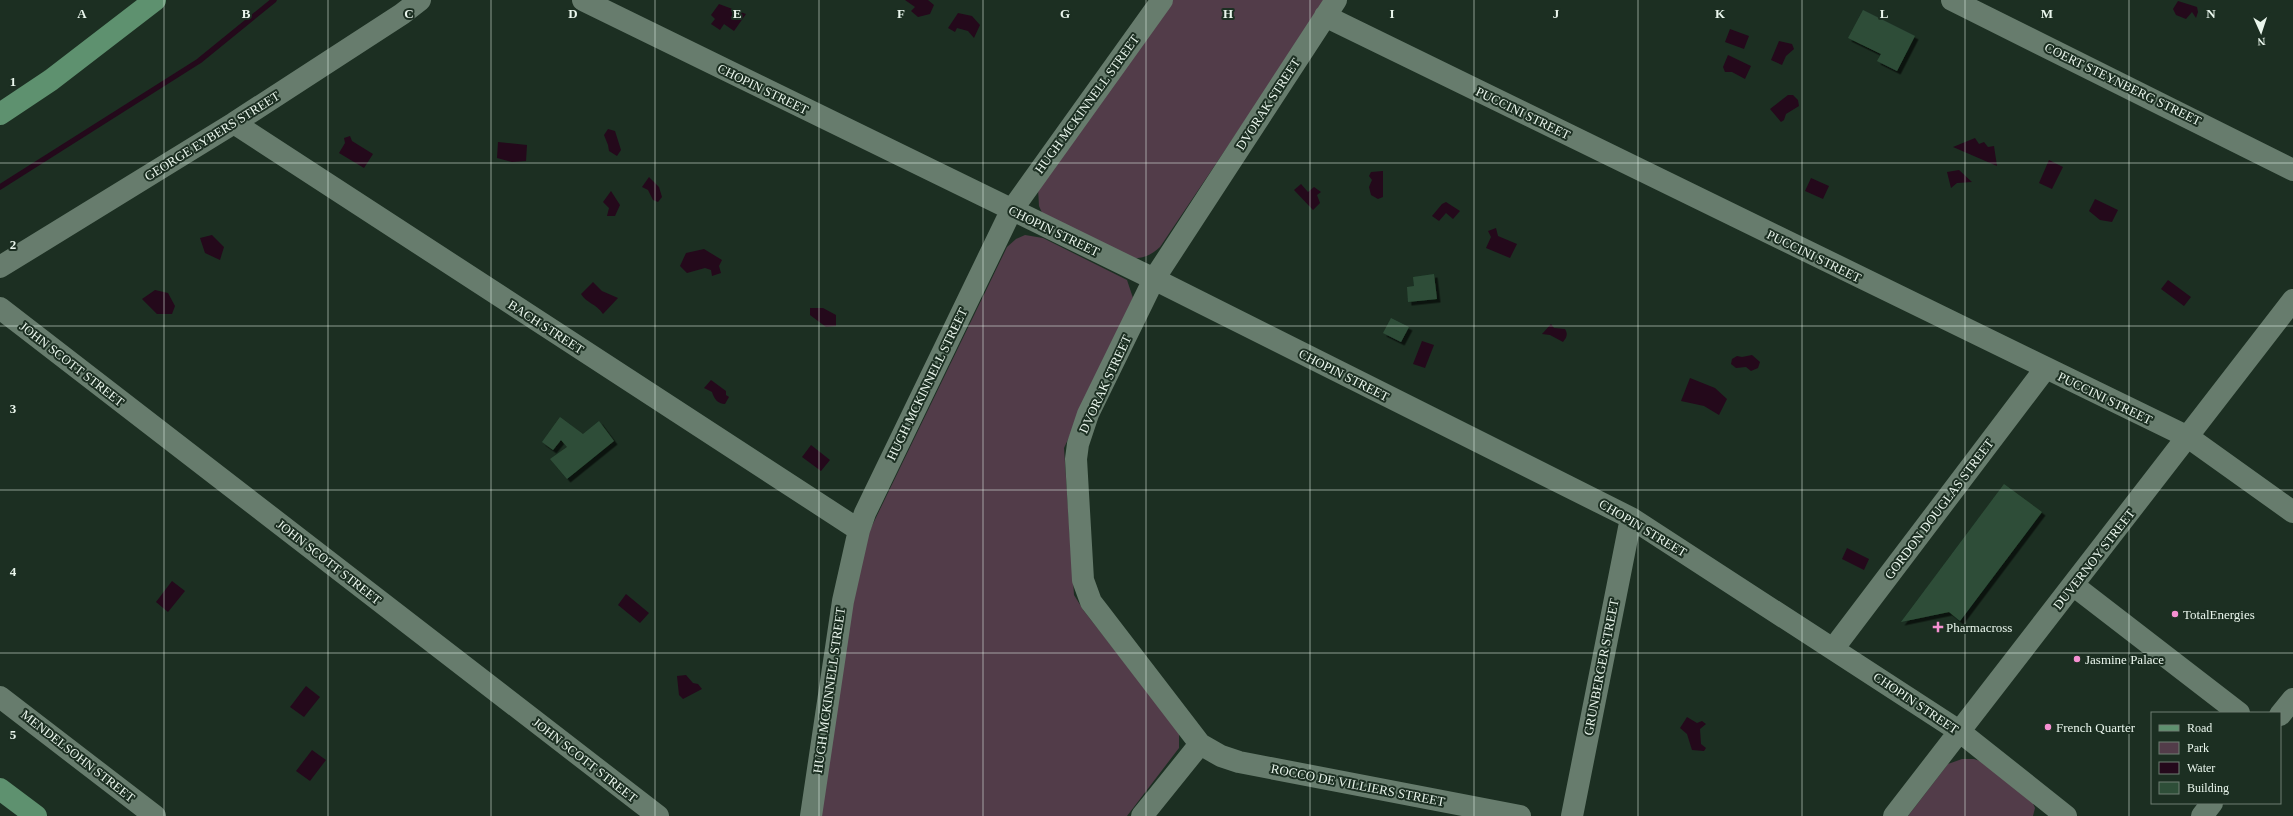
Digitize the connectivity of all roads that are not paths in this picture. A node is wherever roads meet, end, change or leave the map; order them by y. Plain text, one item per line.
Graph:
1 (155, 0) edge
2 (420, 0) edge
3 (583, 0) edge
4 (1162, 0) edge
5 (1952, 0) edge
6 (1331, 8) edge
7 (0, 114) edge
8 (234, 123) junction
9 (2293, 170) edge
10 (1011, 211) junction
11 (0, 267) edge
12 (1154, 279) junction
13 (2293, 300) edge
14 (0, 308) edge
15 (2045, 369) junction
16 (2188, 437) junction
17 (2293, 512) edge
18 (1631, 518) junction
19 (858, 530) junction
20 (2073, 586) junction
21 (1833, 649) junction
22 (0, 696) edge
23 (2293, 699) edge
24 (2238, 712) edge
25 (2281, 714) edge
26 (1959, 731) junction
27 (1200, 744) junction
28 (0, 789) edge
29 (2211, 804) edge
30 (36, 816) edge
31 (155, 816) edge
32 (658, 816) edge
33 (811, 816) edge
34 (1142, 816) edge
35 (1520, 816) edge
36 (1572, 816) edge
37 (1894, 816) edge
38 (2066, 816) edge
39 (2202, 816) edge

1 - 7 main road
2 - 8 street, GEORGE EYBERS STREET
3 - 10 street, CHOPIN STREET
4 - 10 street, HUGH MCKINNELL STREET
5 - 9 street, COERT STEYNBERG STREET
6 - 12 street, DVORAK STREET
6 - 15 street, PUCCINI STREET
8 - 11 street, GEORGE EYBERS STREET
8 - 19 street, BACH STREET
10 - 12 street, CHOPIN STREET
10 - 19 street, HUGH MCKINNELL STREET
12 - 18 street, CHOPIN STREET
12 - 27 street, DVORAK STREET
13 - 16 street, DUVERNOY STREET
14 - 32 street, JOHN SCOTT STREET
15 - 16 street, PUCCINI STREET
15 - 21 street, GORDON DOUGLAS STREET
16 - 17 street, PUCCINI STREET
16 - 20 street, DUVERNOY STREET
18 - 21 street, CHOPIN STREET
18 - 36 street, GRUNBERGER STREET
19 - 33 street, HUGH MCKINNELL STREET
20 - 24 street
20 - 26 street, DUVERNOY STREET
21 - 26 street, CHOPIN STREET
22 - 31 street, MENDELSOHN STREET
23 - 25 street
26 - 37 street, DUVERNOY STREET
26 - 38 street, CHOPIN STREET
27 - 34 street
27 - 35 street, ROCCO DE VILLIERS STREET
28 - 30 main road
29 - 39 street

